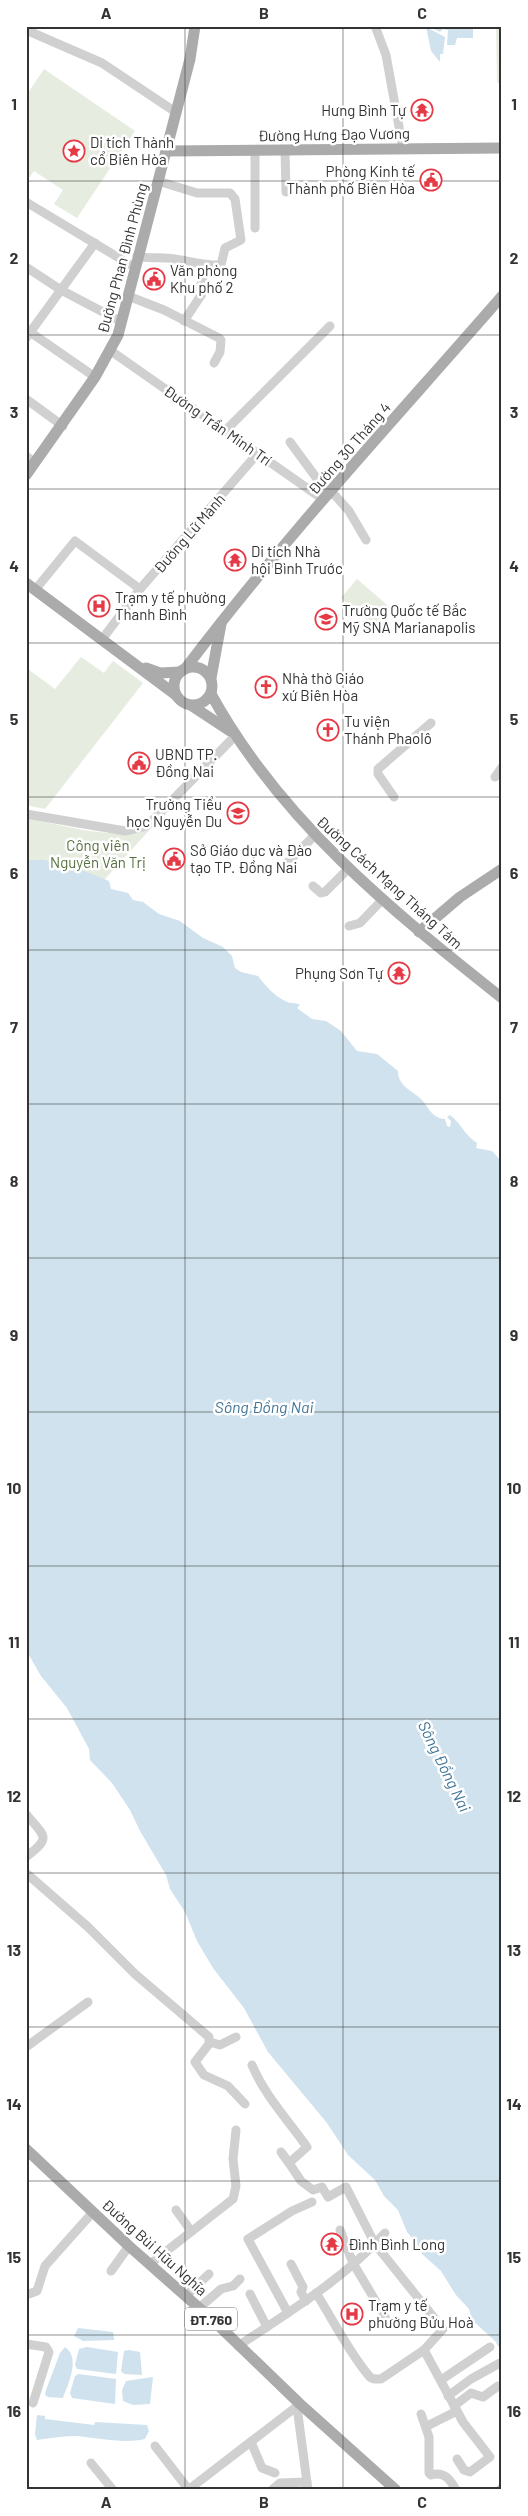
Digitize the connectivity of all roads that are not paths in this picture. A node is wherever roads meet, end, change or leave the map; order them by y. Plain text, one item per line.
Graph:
1 (195, 26) edge
2 (375, 26) edge
3 (26, 30) edge
4 (176, 113) junction
5 (502, 148) edge
6 (403, 149) junction
7 (255, 150) junction
8 (285, 150) junction
9 (166, 151) junction
10 (158, 181) junction
11 (286, 192) dead end
12 (26, 202) edge
13 (255, 228) dead end
14 (95, 243) junction
15 (136, 261) junction
16 (207, 266) junction
17 (26, 267) edge
18 (61, 290) junction
19 (128, 296) junction
20 (502, 296) edge
21 (184, 321) junction
22 (122, 322) junction
23 (330, 326) dead end
24 (28, 335) edge
25 (111, 350) junction
26 (214, 363) dead end
27 (95, 377) junction
28 (26, 399) edge
29 (63, 426) junction
30 (226, 430) junction
31 (290, 442) dead end
32 (258, 452) junction
33 (31, 459) edge
34 (26, 475) edge
35 (328, 495) junction
36 (366, 540) dead end
37 (31, 586) edge
38 (140, 589) junction
39 (221, 622) junction
40 (103, 638) junction
41 (137, 664) junction
42 (183, 670) junction
43 (211, 678) junction
44 (211, 694) junction
45 (176, 695) junction
46 (192, 706) junction
47 (431, 723) dead end
48 (233, 734) junction
49 (502, 767) edge
50 (495, 777) dead end
51 (394, 797) dead end
52 (26, 814) edge
53 (314, 836) junction
54 (288, 862) dead end
55 (349, 868) junction
56 (502, 869) edge
57 (313, 886) dead end
58 (383, 900) junction
59 (349, 926) dead end
60 (419, 932) junction
61 (500, 993) edge
62 (26, 1814) edge
63 (26, 1857) edge
64 (27, 1875) edge
65 (88, 2002) dead end
66 (236, 2037) dead end
67 (210, 2042) junction
68 (26, 2047) edge
69 (252, 2065) dead end
70 (245, 2104) dead end
71 (236, 2130) dead end
72 (26, 2149) edge
73 (281, 2152) dead end
74 (288, 2163) junction
75 (312, 2202) dead end
76 (176, 2210) dead end
77 (94, 2212) junction
78 (340, 2230) dead end
79 (192, 2231) junction
80 (385, 2233) dead end
81 (375, 2244) junction
82 (129, 2246) junction
83 (353, 2263) junction
84 (150, 2264) junction
85 (291, 2264) dead end
86 (110, 2270) dead end
87 (209, 2274) dead end
88 (240, 2279) dead end
89 (316, 2293) junction
90 (250, 2294) dead end
91 (26, 2295) edge
92 (186, 2296) junction
93 (306, 2301) junction
94 (199, 2308) junction
95 (288, 2313) junction
96 (388, 2322) dead end
97 (267, 2327) junction
98 (26, 2344) edge
99 (238, 2346) junction
100 (490, 2347) dead end
101 (424, 2350) junction
102 (500, 2363) dead end
103 (441, 2380) junction
104 (498, 2386) dead end
105 (448, 2396) junction
106 (33, 2403) dead end
107 (298, 2406) junction
108 (455, 2408) junction
109 (421, 2414) dead end
110 (427, 2426) junction
111 (251, 2442) junction
112 (155, 2446) dead end
113 (457, 2459) dead end
114 (92, 2463) dead end
115 (275, 2474) dead end
116 (308, 2486) edge
117 (113, 2490) edge
118 (188, 2490) edge
119 (272, 2490) edge
120 (396, 2490) edge
121 (456, 2490) edge

1 - 4 main road, Đường Phan Đình Phùng
2 - 6 street
3 - 4 street
4 - 9 main road, Đường Phan Đình Phùng
5 - 6 main road, Đường Hưng Đạo Vương
6 - 8 main road, Đường Hưng Đạo Vương
7 - 8 main road, Đường Hưng Đạo Vương
7 - 9 main road, Đường Hưng Đạo Vương
7 - 13 street
8 - 11 street
9 - 10 main road, Đường Phan Đình Phùng
10 - 15 main road, Đường Phan Đình Phùng
10 - 16 street
12 - 14 street
14 - 15 street
14 - 18 street
15 - 16 street
15 - 19 main road, Đường Phan Đình Phùng
16 - 21 street
17 - 18 street
18 - 22 street
18 - 24 street
19 - 21 street
19 - 22 main road, Đường Phan Đình Phùng
20 - 35 main road, Đường 30 Tháng 4
21 - 26 street
22 - 25 main road, Đường Phan Đình Phùng
23 - 30 street
24 - 27 street
25 - 27 main road, Đường Phan Đình Phùng
25 - 30 street, Đường Trần Minh Trí
27 - 29 main road, Đường Phan Đình Phùng
28 - 29 street
29 - 33 main road, Đường Phan Đình Phùng
30 - 32 street, Đường Trần Minh Trí
31 - 35 street
32 - 35 street, Đường Trần Minh Trí
32 - 38 street, Đường Lữ Mành
33 - 34 main road, Đường Phan Đình Phùng
35 - 36 street
35 - 39 main road, Đường 30 Tháng 4
37 - 38 street
37 - 40 main road
38 - 40 street, Đường Lữ Mành
39 - 42 main road, Đường 30 Tháng 4
39 - 43 main road
40 - 41 main road
41 - 42 main road
41 - 45 main road
42 - 43 main road
42 - 45 main road
43 - 44 main road
44 - 46 main road
44 - 48 main road, Đường Cách Mạng Tháng Tám
45 - 46 main road
46 - 48 main road, Đường Cách Mạng Tháng Tám
47 - 51 street
48 - 52 street
48 - 53 main road, Đường Cách Mạng Tháng Tám
49 - 50 street
53 - 54 street
53 - 55 main road, Đường Cách Mạng Tháng Tám
55 - 57 street
55 - 58 main road, Đường Cách Mạng Tháng Tám
56 - 60 main road
58 - 59 street
58 - 60 main road, Đường Cách Mạng Tháng Tám
60 - 61 main road, Đường Cách Mạng Tháng Tám
62 - 63 street
64 - 67 street
65 - 68 street
66 - 67 street
67 - 70 street
69 - 74 street
71 - 79 street
72 - 77 main road, Đường Bùi Hữu Nghĩa / ĐT.760
73 - 74 street
74 - 81 street
75 - 95 street
76 - 79 street
77 - 82 main road, Đường Bùi Hữu Nghĩa / ĐT.760
77 - 91 street
78 - 83 street
79 - 84 street
80 - 81 street
81 - 83 street
81 - 101 street
82 - 84 main road, Đường Bùi Hữu Nghĩa / ĐT.760
82 - 86 street
83 - 89 street
83 - 96 street
84 - 92 main road, Đường Bùi Hữu Nghĩa / ĐT.760
85 - 93 street
87 - 92 street
88 - 94 street
89 - 93 street
89 - 101 street
90 - 97 street
92 - 94 main road, Đường Bùi Hữu Nghĩa / ĐT.760
93 - 95 street
94 - 99 main road, Đường Bùi Hữu Nghĩa / ĐT.760
95 - 97 street
97 - 99 street
98 - 106 street
99 - 107 main road, Đường Bùi Hữu Nghĩa / ĐT.760
100 - 103 street
101 - 103 street
102 - 105 street
103 - 105 street
104 - 108 street
105 - 108 street
107 - 111 street
107 - 116 street
107 - 120 main road, Đường Bùi Hữu Nghĩa / ĐT.760
108 - 110 street
108 - 113 street
109 - 110 street
110 - 121 street
111 - 115 street
111 - 118 street
112 - 118 street
114 - 117 street
116 - 119 street

